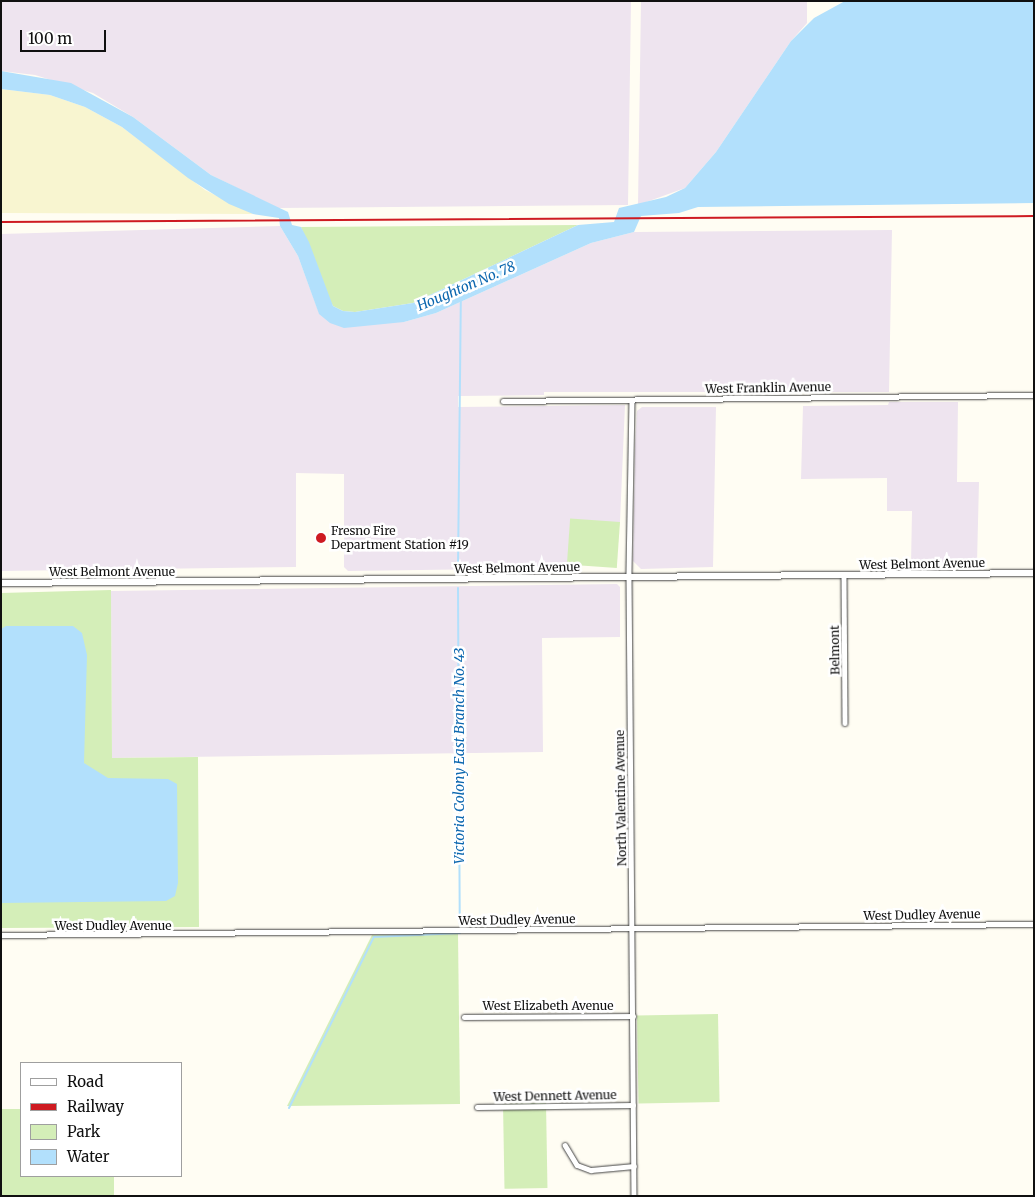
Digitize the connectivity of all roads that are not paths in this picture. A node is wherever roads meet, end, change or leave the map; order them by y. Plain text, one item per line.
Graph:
1 (1034, 395) edge
2 (632, 400) junction
3 (503, 401) dead end
4 (1034, 573) edge
5 (844, 576) junction
6 (629, 577) junction
7 (1, 583) edge
8 (845, 723) dead end
9 (1034, 924) edge
10 (632, 928) junction
11 (1, 936) edge
12 (632, 1016) junction
13 (464, 1017) dead end
14 (633, 1105) junction
15 (478, 1107) dead end
16 (565, 1145) dead end
17 (634, 1166) junction
18 (634, 1196) edge

1 - 2 street, West Franklin Avenue
2 - 3 street, West Franklin Avenue
2 - 6 street, North Valentine Avenue
4 - 5 street, West Belmont Avenue
5 - 6 street, West Belmont Avenue
5 - 8 street, Belmont
6 - 7 street, West Belmont Avenue
6 - 10 street, North Valentine Avenue
9 - 10 street, West Dudley Avenue
10 - 11 street, West Dudley Avenue
10 - 12 street, North Valentine Avenue
12 - 13 street, West Elizabeth Avenue
12 - 14 street, North Valentine Avenue
14 - 15 street, West Dennett Avenue
14 - 17 street, North Valentine Avenue
16 - 17 street
17 - 18 street, North Valentine Avenue

